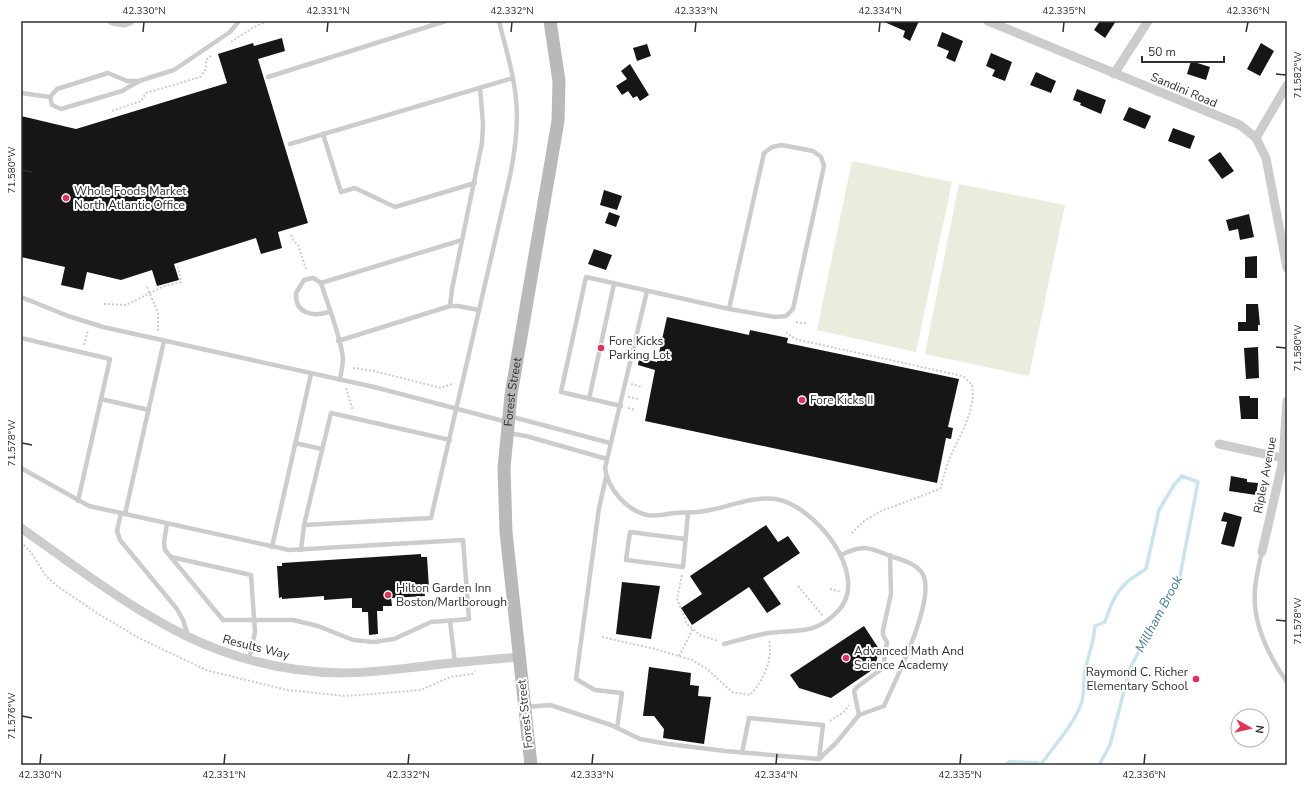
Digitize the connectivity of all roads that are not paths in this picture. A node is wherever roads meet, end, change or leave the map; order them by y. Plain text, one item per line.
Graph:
1 (112, 21) edge
2 (130, 21) edge
3 (239, 21) edge
4 (446, 21) edge
5 (499, 21) edge
6 (550, 21) edge
7 (1148, 21) edge
8 (992, 22) edge
9 (1114, 74) junction
10 (268, 76) dead end
11 (513, 78) junction
12 (139, 81) junction
13 (1287, 85) edge
14 (480, 88) junction
15 (21, 93) edge
16 (50, 96) junction
17 (323, 134) junction
18 (1256, 138) junction
19 (290, 144) dead end
20 (475, 183) junction
21 (462, 240) junction
22 (1287, 268) edge
23 (320, 283) junction
24 (614, 284) junction
25 (647, 291) junction
26 (21, 297) edge
27 (450, 306) junction
28 (728, 309) junction
29 (479, 310) junction
30 (329, 312) junction
31 (21, 338) edge
32 (164, 341) junction
33 (338, 341) junction
34 (311, 374) junction
35 (340, 380) junction
36 (101, 399) junction
37 (589, 399) junction
38 (1287, 401) edge
39 (621, 406) junction
40 (457, 409) junction
41 (149, 410) junction
42 (507, 424) junction
43 (450, 440) junction
44 (295, 443) junction
45 (610, 443) junction
46 (1220, 444) dead end
47 (322, 449) junction
48 (1285, 458) edge
49 (607, 459) junction
50 (21, 468) edge
51 (606, 477) junction
52 (78, 501) junction
53 (688, 513) junction
54 (123, 514) junction
55 (167, 523) junction
56 (304, 525) junction
57 (21, 528) edge
58 (685, 539) junction
59 (272, 547) junction
60 (301, 550) junction
61 (1262, 552) joint
62 (841, 555) junction
63 (890, 555) junction
64 (171, 557) junction
65 (255, 620) junction
66 (450, 620) junction
67 (188, 638) junction
68 (724, 644) road end
69 (520, 657) junction
70 (249, 660) junction
71 (455, 663) junction
72 (1287, 682) edge
73 (525, 708) junction
74 (858, 715) junction
75 (617, 728) junction
76 (742, 753) junction
77 (819, 760) junction
78 (531, 765) edge

1 - 2 street
3 - 12 lane
4 - 10 lane
5 - 11 lane
6 - 42 main road, Forest Street
7 - 9 street
8 - 9 street, Sandini Road
9 - 18 street, Sandini Road
11 - 14 lane
11 - 29 lane
12 - 16 lane
12 - 16 lane
13 - 18 street
14 - 17 lane
14 - 20 lane
15 - 16 lane
17 - 19 lane
17 - 20 lane
18 - 22 street
20 - 21 lane
21 - 23 lane
21 - 27 lane
23 - 30 lane
23 - 30 lane
24 - 25 lane
24 - 37 lane
24 - 37 lane
25 - 28 lane
25 - 39 lane
26 - 32 lane
27 - 29 lane
27 - 33 lane
28 - 28 lane
29 - 40 lane
30 - 33 lane
31 - 36 lane
32 - 34 lane
32 - 41 lane
33 - 35 lane
34 - 35 lane
34 - 44 lane
35 - 40 lane
36 - 41 lane
36 - 52 lane
37 - 39 lane
38 - 48 street, Ripley Avenue
39 - 45 lane
40 - 42 lane
40 - 43 lane
41 - 54 lane
42 - 45 lane
42 - 49 lane
42 - 69 main road, Forest Street
43 - 47 lane
43 - 56 lane
44 - 47 lane
44 - 59 lane
45 - 49 lane
46 - 48 street
47 - 56 lane
48 - 61 street, Ripley Avenue
49 - 51 lane
50 - 52 lane
51 - 53 lane
51 - 75 lane
52 - 54 lane
53 - 58 lane
53 - 62 lane
54 - 55 lane
54 - 67 lane
55 - 59 lane
55 - 64 lane
56 - 60 lane
57 - 67 street, Results Way
58 - 58 lane
59 - 60 lane
60 - 66 lane
61 - 72 lane
62 - 63 lane
62 - 68 lane
63 - 74 lane
63 - 74 lane
64 - 65 lane
64 - 65 lane
65 - 66 lane
65 - 70 lane
66 - 71 lane
67 - 70 street, Results Way
69 - 71 street, Results Way
69 - 73 main road, Forest Street
70 - 71 street, Results Way
73 - 75 lane
73 - 78 main road, Forest Street
74 - 77 lane
75 - 76 lane
76 - 77 lane
76 - 77 lane

